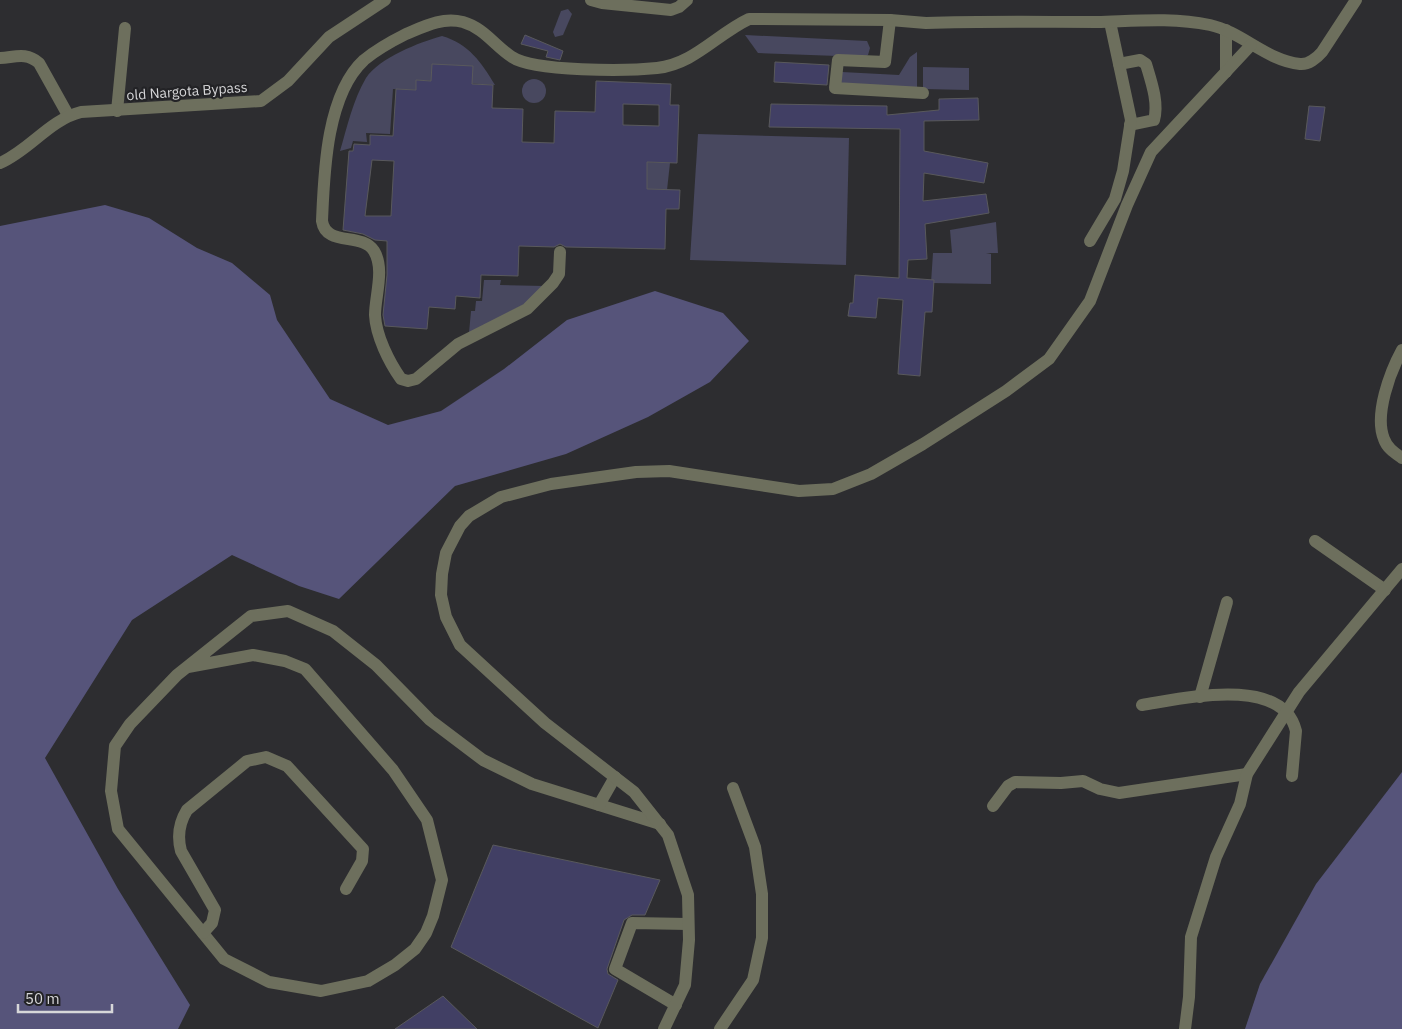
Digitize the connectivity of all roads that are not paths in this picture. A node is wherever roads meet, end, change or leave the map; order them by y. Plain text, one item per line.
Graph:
1 (385, 0) edge
2 (591, 0) edge
3 (687, 0) edge
4 (1356, 0) edge
5 (890, 20) junction
6 (1110, 22) junction
7 (125, 28) dead end
8 (1226, 30) junction
9 (1251, 45) junction
10 (0, 58) edge
11 (1119, 64) junction
12 (1226, 72) junction
13 (924, 93) dead end
14 (117, 111) junction
15 (68, 116) junction
16 (1130, 125) junction
17 (0, 163) edge
18 (1090, 240) dead end
19 (560, 252) dead end
20 (1402, 350) edge
21 (1402, 458) edge
22 (1315, 541) dead end
23 (1402, 570) edge
24 (1384, 590) junction
25 (1226, 602) dead end
26 (188, 667) junction
27 (1200, 697) junction
28 (1142, 705) dead end
29 (1285, 712) junction
30 (1247, 774) junction
31 (1292, 776) dead end
32 (615, 777) junction
33 (733, 788) dead end
34 (599, 805) junction
35 (993, 806) dead end
36 (660, 824) junction
37 (346, 889) dead end
38 (688, 924) junction
39 (203, 933) junction
40 (676, 1005) junction
41 (664, 1029) edge
42 (720, 1029) edge
43 (1185, 1029) edge

1 - 14 street, old Nargota Bypass
2 - 3 street
4 - 9 street
5 - 6 street
5 - 13 street
5 - 19 street
6 - 8 street
6 - 11 street
7 - 14 street
8 - 9 street
8 - 12 street
9 - 12 street
10 - 15 street
11 - 16 street
11 - 16 street
12 - 32 street
14 - 15 street, old Nargota Bypass
15 - 17 street, old Nargota Bypass
16 - 18 street
20 - 21 street
22 - 24 street
23 - 24 street
24 - 29 street
25 - 27 street
26 - 34 street
26 - 39 street
26 - 39 street
27 - 28 street
27 - 29 street
29 - 30 street
29 - 31 street
30 - 35 street
30 - 43 street
32 - 34 street
32 - 36 street
33 - 42 street
34 - 36 street
36 - 38 street
37 - 39 street
38 - 40 street
38 - 40 street
40 - 41 street

